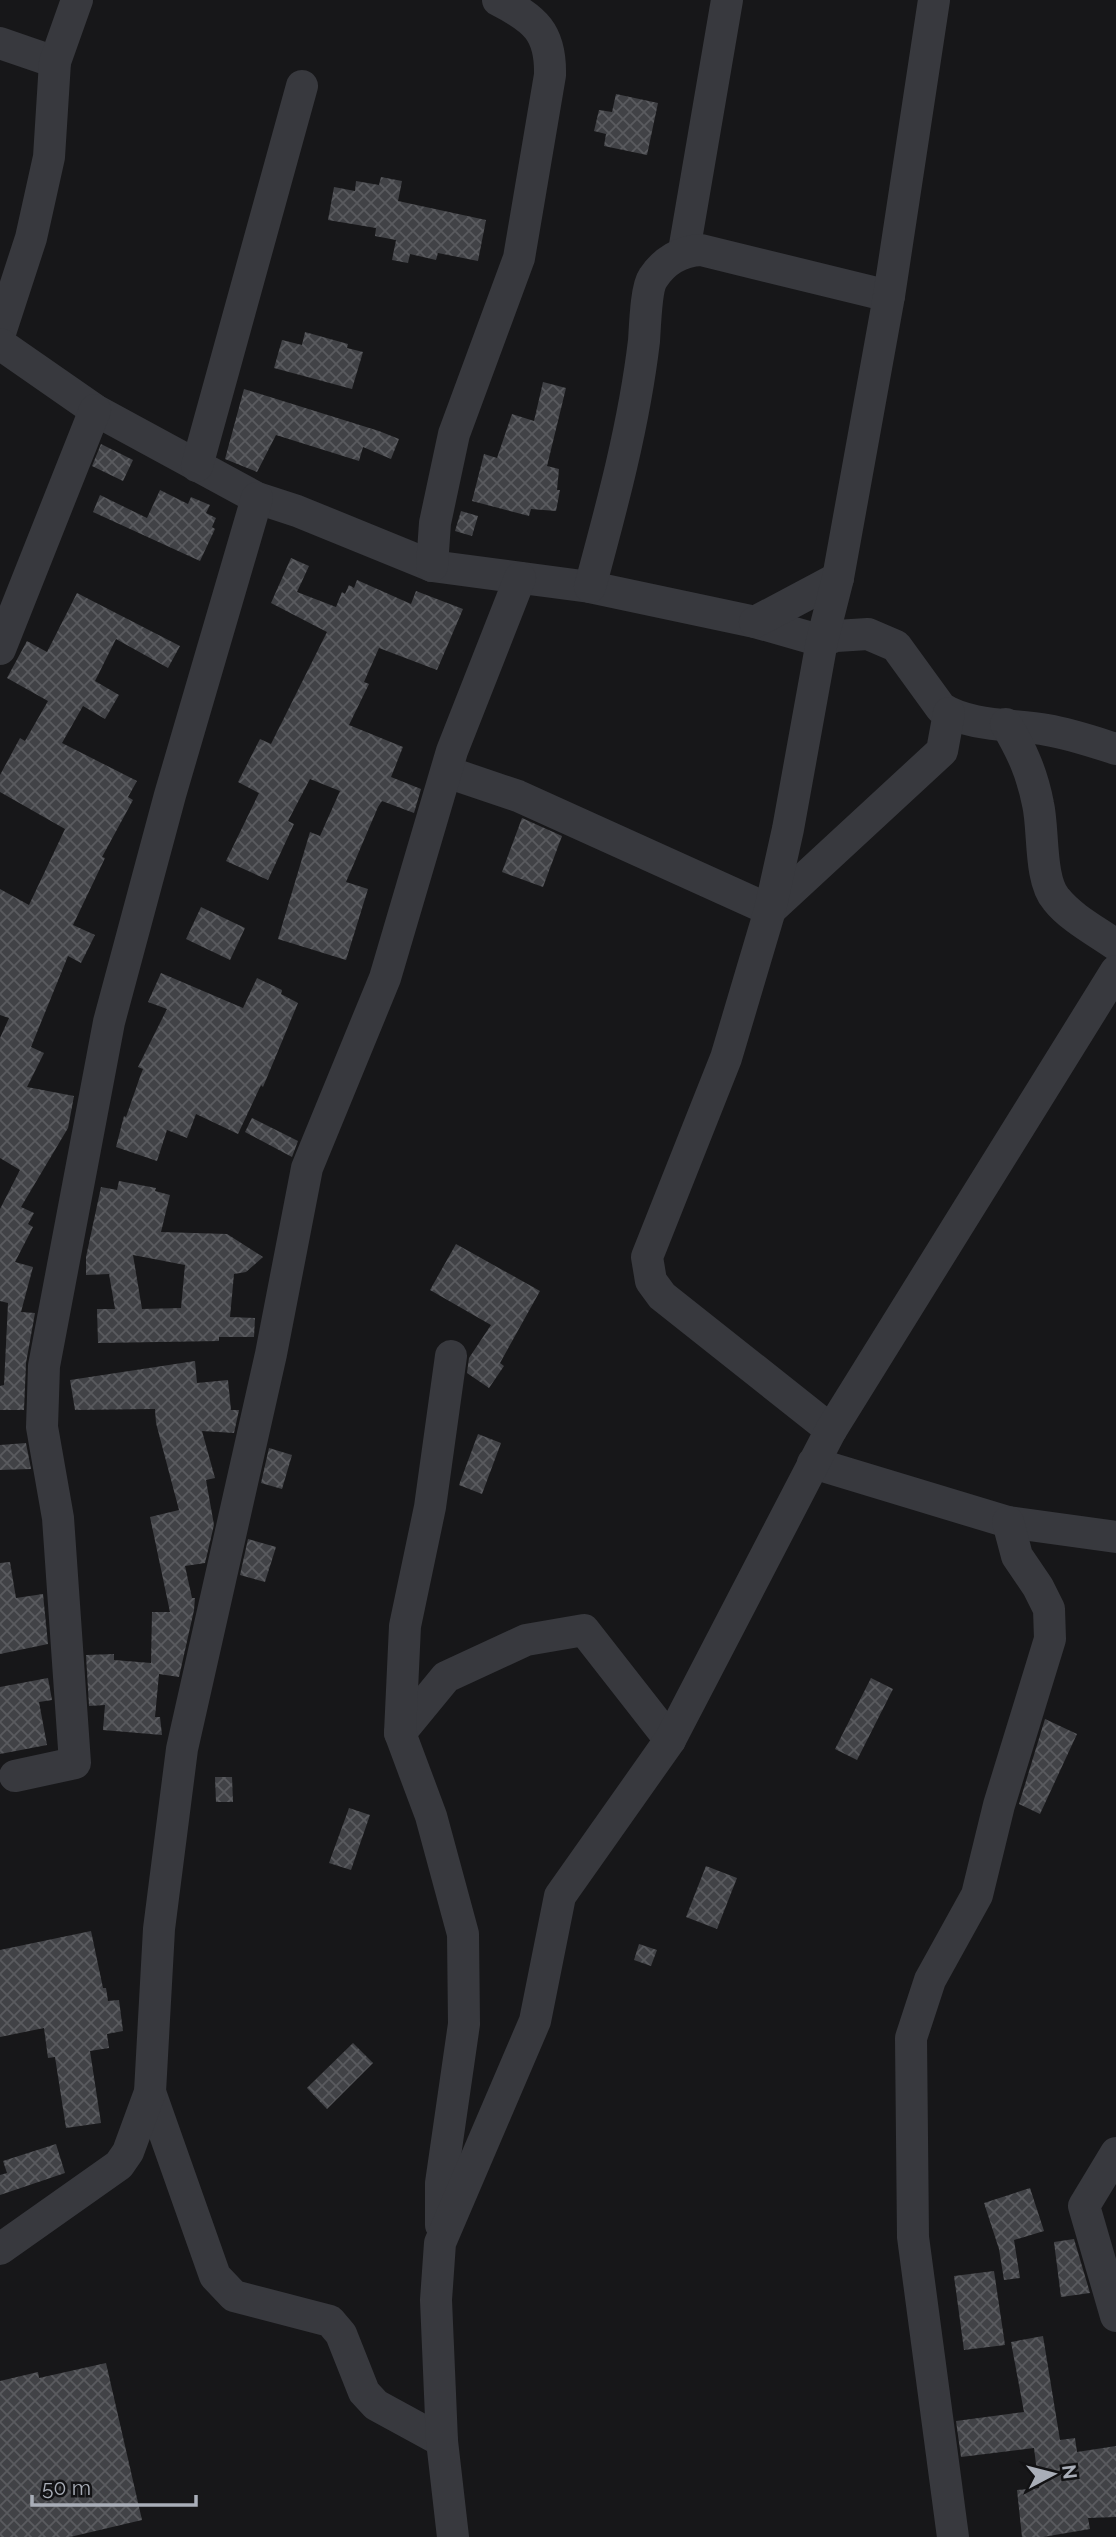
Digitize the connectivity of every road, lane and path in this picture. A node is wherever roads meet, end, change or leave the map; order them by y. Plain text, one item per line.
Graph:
1 (77, 0) edge
2 (498, 0) edge
3 (727, 0) edge
4 (934, 0) edge
5 (0, 43) edge
6 (55, 62) junction
7 (302, 86) dead end
8 (684, 251) junction
9 (889, 296) junction
10 (0, 333) edge
11 (0, 344) edge
12 (95, 410) junction
13 (197, 466) junction
14 (257, 498) junction
15 (432, 566) junction
16 (520, 578) junction
17 (838, 578) junction
18 (590, 587) junction
19 (755, 622) junction
20 (822, 641) junction
21 (0, 649) edge
22 (949, 713) junction
23 (1006, 724) junction
24 (1116, 750) edge
25 (447, 772) junction
26 (770, 910) junction
27 (1116, 945) edge
28 (1116, 971) edge
29 (451, 1356) dead end
30 (831, 1430) junction
31 (813, 1463) junction
32 (1008, 1522) junction
33 (1116, 1537) edge
34 (400, 1732) junction
35 (670, 1740) junction
36 (15, 1776) dead end
37 (149, 2092) junction
38 (1116, 2153) edge
39 (440, 2243) junction
40 (0, 2249) edge
41 (1116, 2316) edge
42 (442, 2441) junction
43 (453, 2537) edge
44 (953, 2537) edge

1 - 6 street
2 - 15 street
3 - 8 street
4 - 9 street
5 - 6 street
6 - 10 street
7 - 13 street
8 - 9 street
8 - 18 street
9 - 17 street
11 - 12 street
12 - 13 street
12 - 21 street
13 - 14 street
14 - 15 street
14 - 36 street
15 - 16 street
16 - 18 street
16 - 25 street
17 - 19 street
17 - 20 street
18 - 19 street
19 - 20 street
20 - 22 street
20 - 26 street
22 - 23 street
22 - 26 street
23 - 24 street
23 - 27 street
25 - 26 street
25 - 37 street
26 - 30 street
28 - 30 street
29 - 34 street
30 - 31 street
31 - 32 street
31 - 35 street
32 - 33 street
32 - 44 street
34 - 35 street
34 - 39 street
35 - 39 street
37 - 40 street
37 - 42 street
38 - 41 street
39 - 42 street
42 - 43 street

